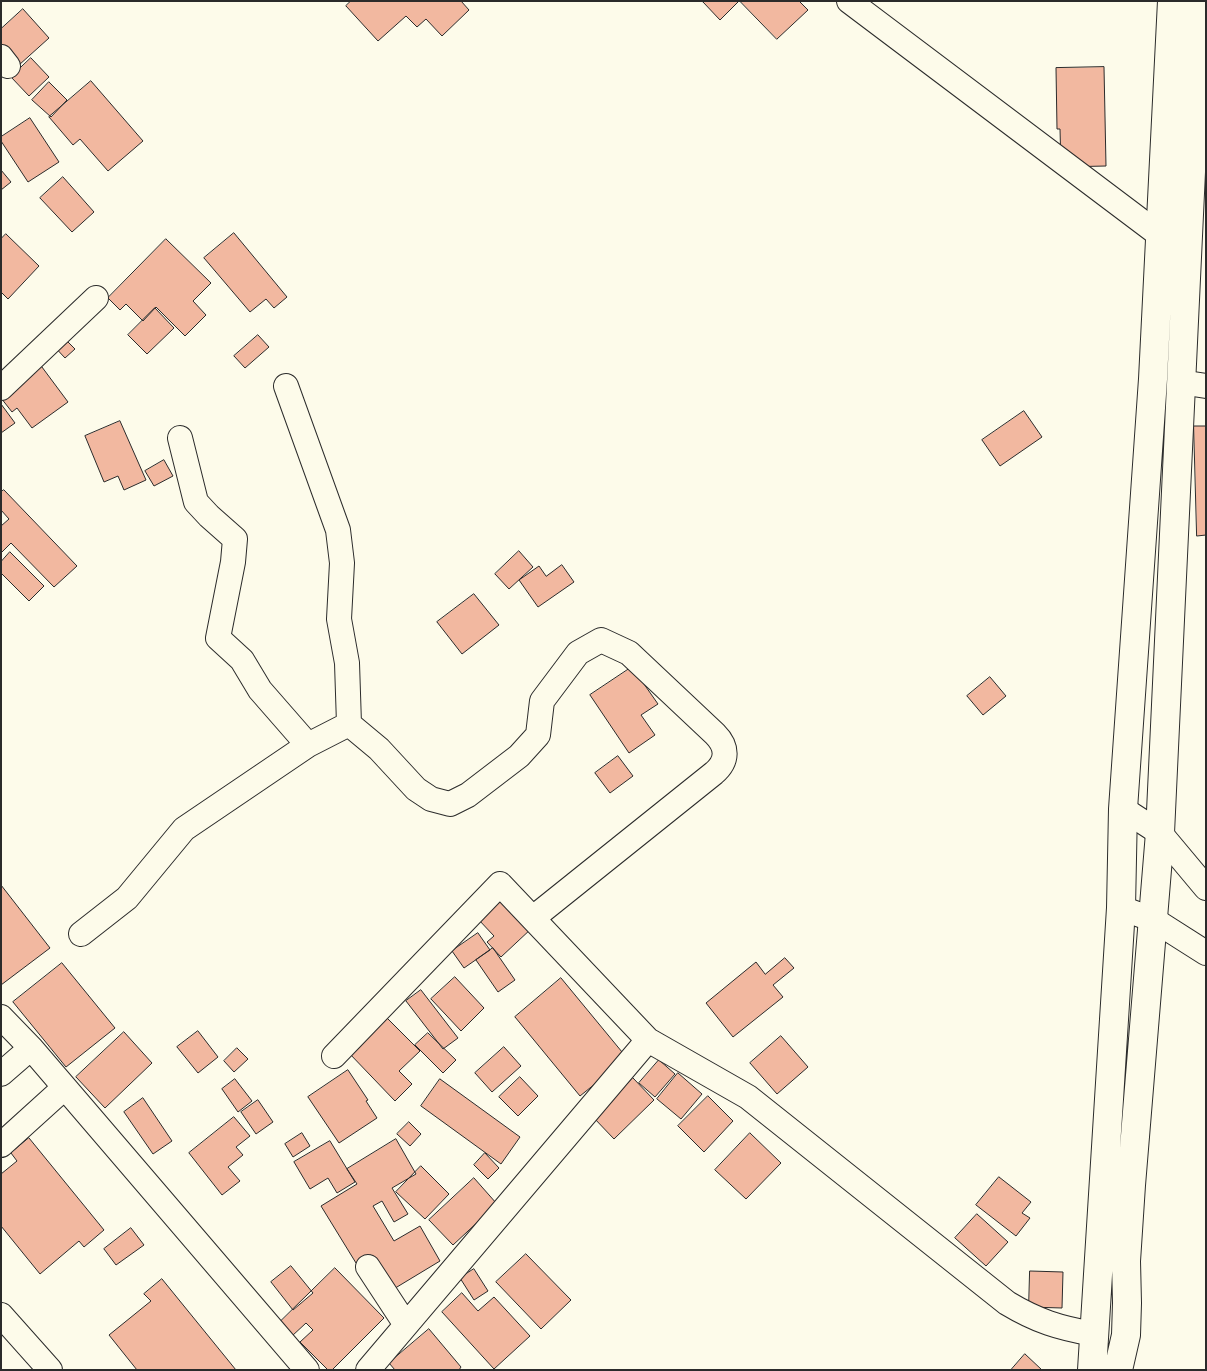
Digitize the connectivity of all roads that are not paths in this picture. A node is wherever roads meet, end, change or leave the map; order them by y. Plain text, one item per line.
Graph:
1 (850, 1) edge
2 (1172, 1) edge
3 (1199, 1) edge
4 (1201, 74) edge
5 (1161, 236) junction
6 (96, 298) dead end
7 (1193, 384) edge
8 (286, 386) dead end
9 (1, 388) edge
10 (180, 438) dead end
11 (349, 724) junction
12 (308, 745) junction
13 (1124, 808) junction
14 (1160, 832) junction
15 (1206, 888) edge
16 (1121, 908) junction
17 (533, 918) junction
18 (1154, 920) junction
19 (81, 934) dead end
20 (1206, 953) edge
21 (1, 1017) edge
22 (648, 1040) junction
23 (31, 1048) junction
24 (334, 1056) dead end
25 (1, 1074) edge
26 (64, 1088) junction
27 (1, 1145) edge
28 (368, 1267) dead end
29 (1, 1315) edge
30 (406, 1325) junction
31 (1094, 1334) junction
32 (50, 1370) edge
33 (307, 1370) edge
34 (368, 1370) edge
35 (1092, 1370) edge
36 (1118, 1370) edge

1 - 5 street
2 - 5 main road
3 - 4 main road
4 - 7 main road
5 - 13 main road
6 - 9 street
7 - 14 main road
8 - 11 street
10 - 12 street
11 - 12 street
11 - 17 street
12 - 19 street
13 - 14 street
13 - 16 main road
14 - 15 street
14 - 18 main road
16 - 18 street
16 - 31 main road
17 - 22 street
17 - 24 street
18 - 20 street
18 - 36 main road
21 - 23 street
22 - 30 street
22 - 31 street
23 - 25 street
23 - 26 street
26 - 27 street
26 - 33 street
28 - 30 street
29 - 32 street
30 - 34 street
31 - 35 main road

